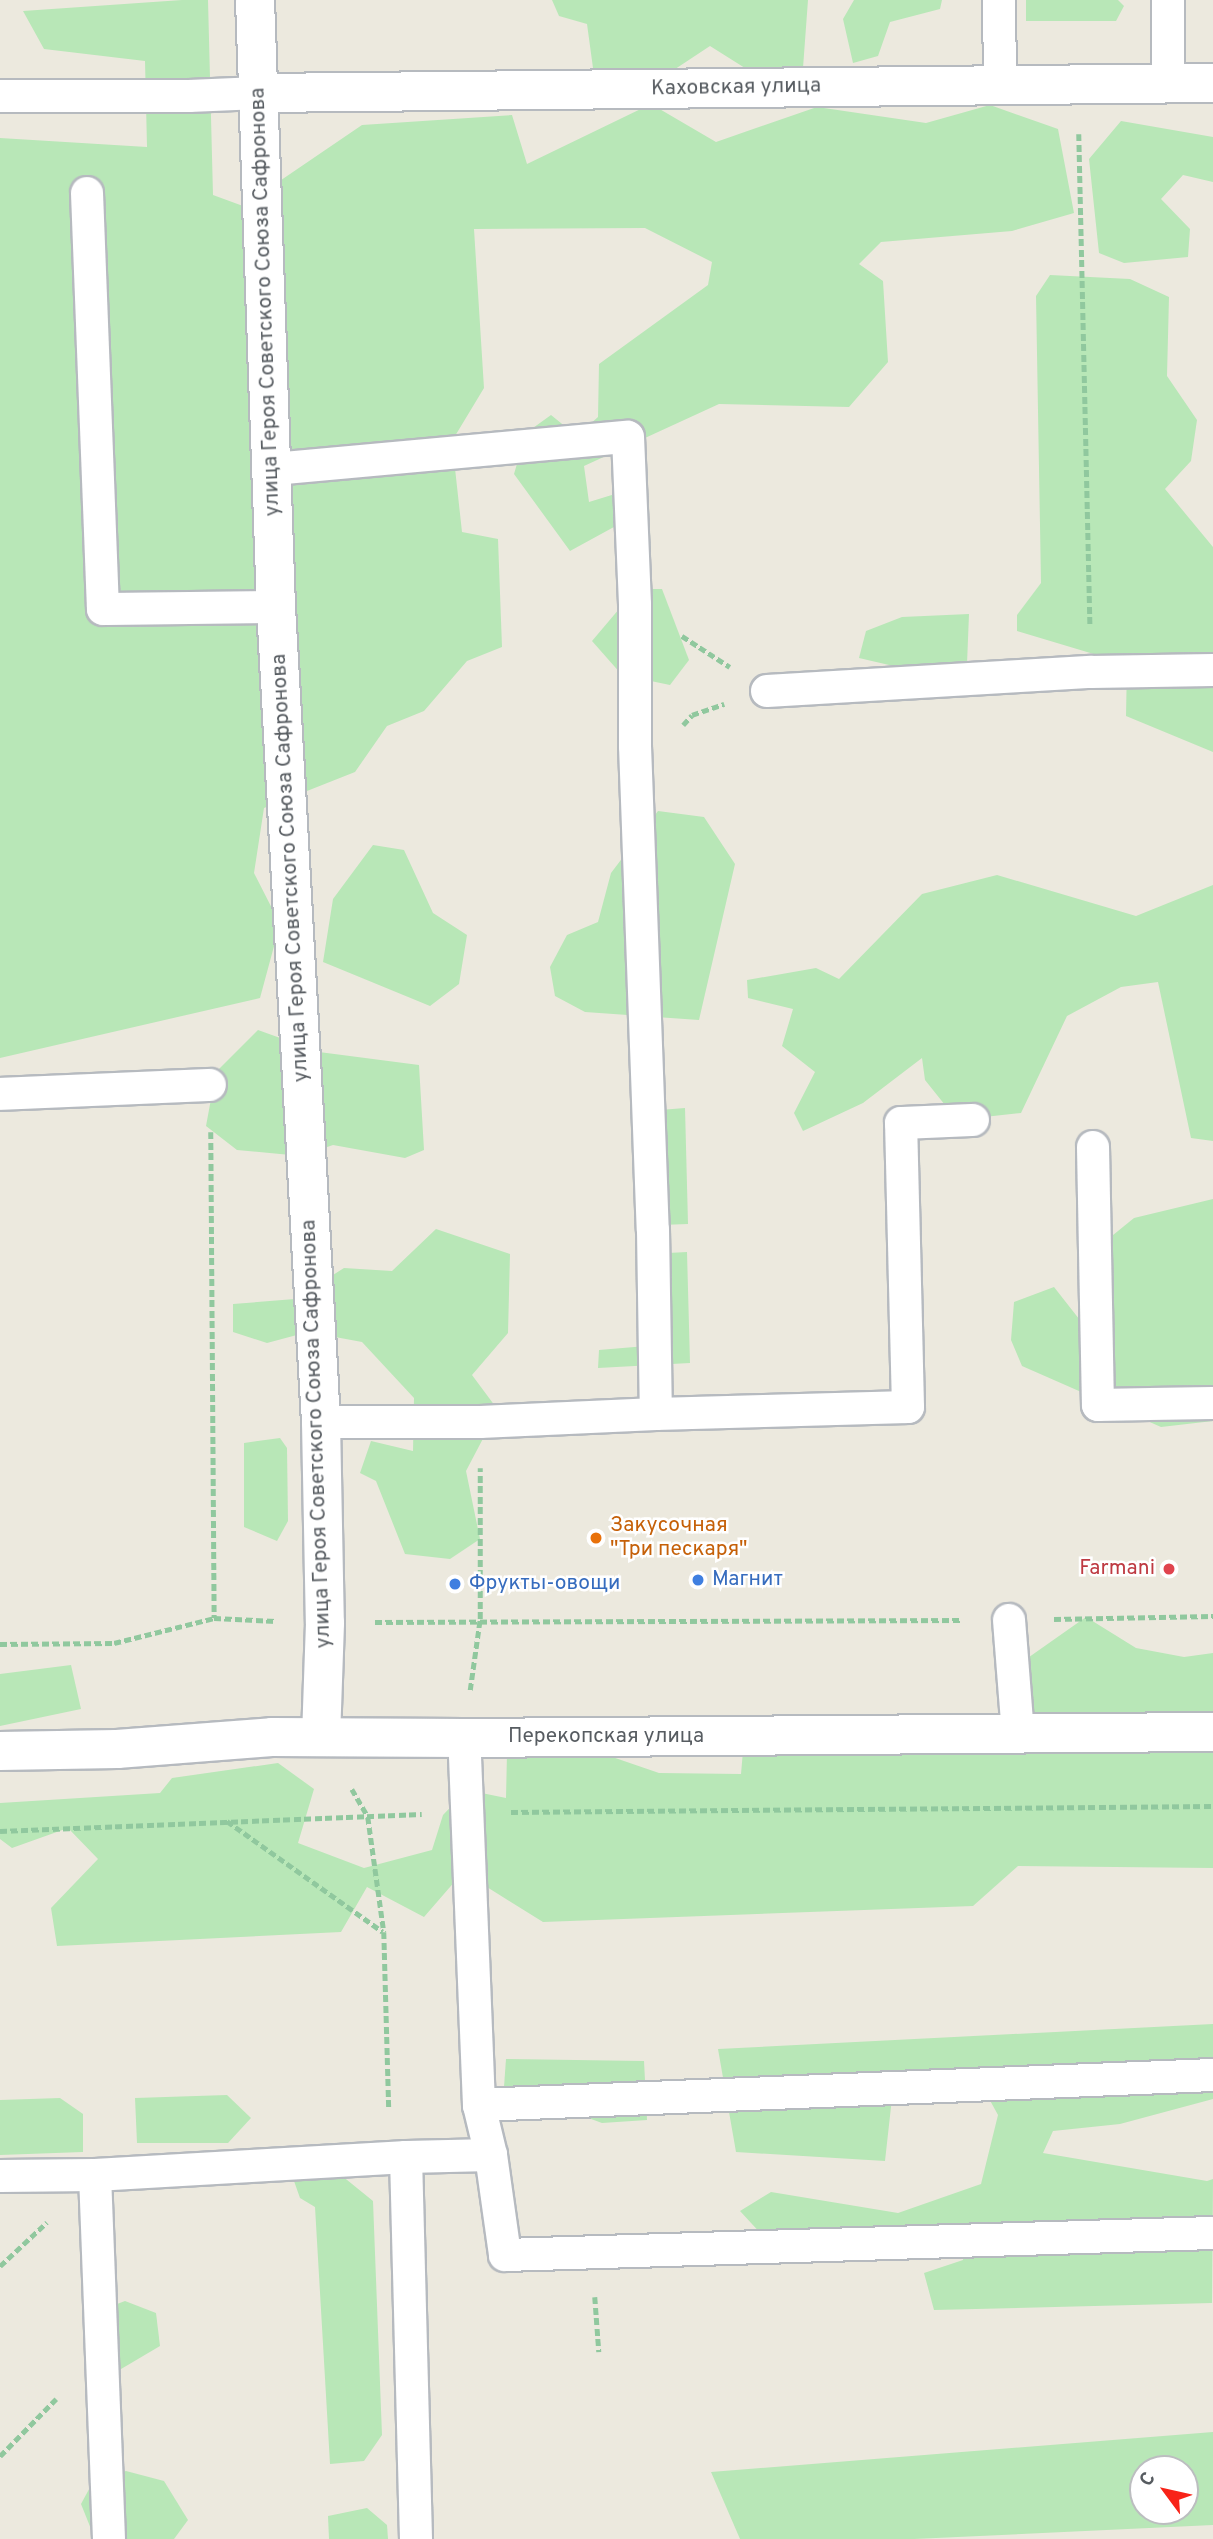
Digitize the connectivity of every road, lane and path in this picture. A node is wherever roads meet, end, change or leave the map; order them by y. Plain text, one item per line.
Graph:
1 (255, 0) edge
2 (999, 0) edge
3 (1168, 0) edge
4 (1168, 82) junction
5 (1213, 83) edge
6 (1078, 84) junction
7 (1000, 85) junction
8 (259, 93) junction
9 (0, 96) edge
10 (87, 192) dead end
11 (272, 469) junction
12 (635, 605) junction
13 (276, 607) junction
14 (1213, 670) edge
15 (1091, 672) junction
16 (767, 691) junction
17 (638, 785) junction
18 (211, 1085) joint
19 (0, 1094) edge
20 (973, 1121) dead end
21 (1093, 1147) dead end
22 (1213, 1403) edge
23 (656, 1414) junction
24 (321, 1422) junction
25 (480, 1422) junction
26 (1213, 1616) edge
27 (214, 1618) junction
28 (480, 1619) junction
29 (1010, 1620) junction
30 (325, 1623) junction
31 (0, 1644) edge
32 (1213, 1732) edge
33 (1018, 1734) junction
34 (321, 1736) junction
35 (464, 1738) junction
36 (0, 1751) edge
37 (1213, 1806) edge
38 (466, 1813) junction
39 (368, 1816) junction
40 (227, 1821) junction
41 (0, 1831) edge
42 (384, 1933) junction
43 (1213, 2075) edge
44 (479, 2105) junction
45 (491, 2155) junction
46 (406, 2157) junction
47 (95, 2175) junction
48 (0, 2176) edge
49 (1213, 2233) edge
50 (102, 2352) junction
51 (0, 2456) edge
52 (109, 2539) edge
53 (416, 2539) edge

1 - 8 street, улица Героя Советского Союза Сафронова
2 - 7 lane
3 - 4 lane
4 - 5 street, Каховская улица
4 - 6 street, Каховская улица
6 - 7 street, Каховская улица
6 - 15 path
7 - 8 street, Каховская улица
8 - 9 lane
8 - 11 street, улица Героя Советского Союза Сафронова
10 - 13 lane
11 - 12 lane
11 - 13 street, улица Героя Советского Союза Сафронова
12 - 16 path
12 - 17 lane
13 - 24 street, улица Героя Советского Союза Сафронова
14 - 15 lane
15 - 16 lane
16 - 17 path
17 - 23 lane
18 - 19 lane
18 - 27 path
20 - 23 lane
21 - 22 lane
23 - 25 lane
24 - 25 lane
24 - 30 street, улица Героя Советского Союза Сафронова
25 - 28 path
26 - 29 path
27 - 30 path
27 - 31 path
28 - 29 path
28 - 30 path
28 - 35 path
29 - 33 lane
30 - 34 street, улица Героя Советского Союза Сафронова
32 - 33 street, Перекопская улица
33 - 35 street, Перекопская улица
34 - 35 street, Перекопская улица
34 - 36 street, Перекопская улица
34 - 39 path
35 - 38 lane
37 - 38 path
38 - 39 path
38 - 44 lane
39 - 40 path
39 - 42 path
40 - 41 path
40 - 42 path
42 - 46 path
43 - 44 lane
44 - 45 lane
45 - 46 lane
45 - 49 lane
46 - 47 lane
46 - 53 lane
47 - 48 lane
47 - 50 lane
50 - 51 path
50 - 52 lane

